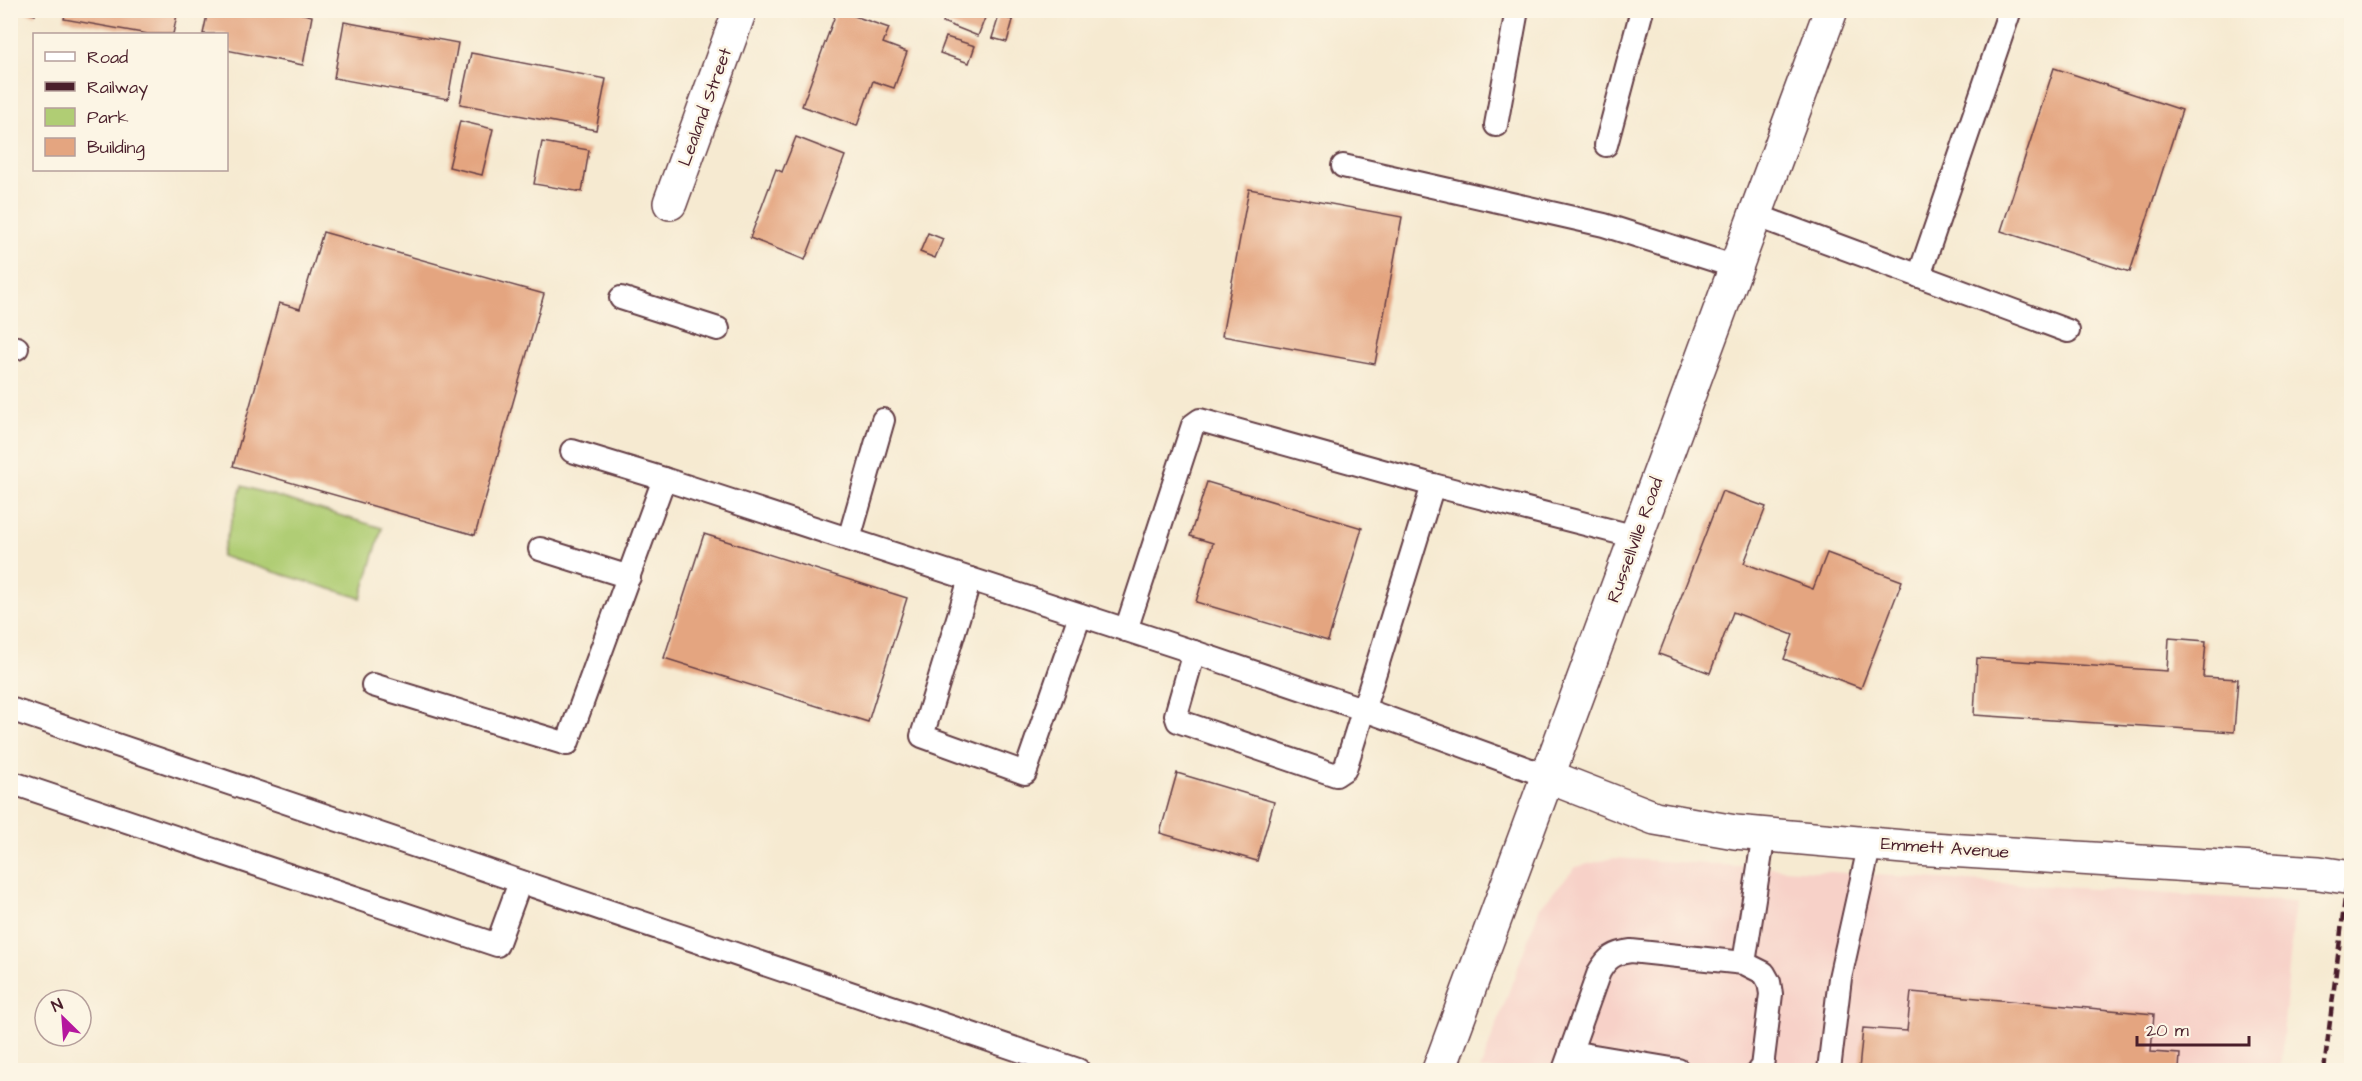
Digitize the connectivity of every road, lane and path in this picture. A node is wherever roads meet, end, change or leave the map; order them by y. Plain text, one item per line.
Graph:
1 (740, 10) edge
2 (1517, 10) edge
3 (1642, 10) edge
4 (1831, 10) edge
5 (2010, 10) edge
6 (1496, 124) dead end
7 (1606, 145) dead end
8 (1342, 166) dead end
9 (670, 203) dead end
10 (1755, 215) junction
11 (1736, 267) junction
12 (1919, 276) junction
13 (621, 298) dead end
14 (718, 329) dead end
15 (2068, 331) dead end
16 (883, 420) dead end
17 (572, 451) dead end
18 (664, 479) junction
19 (1433, 485) junction
20 (1636, 537) junction
21 (849, 539) junction
22 (540, 549) dead end
23 (629, 577) junction
24 (970, 579) junction
25 (1080, 615) junction
26 (1126, 630) junction
27 (1194, 652) junction
28 (373, 685) dead end
29 (10, 709) edge
30 (1365, 710) junction
31 (1547, 776) junction
32 (10, 782) edge
33 (1764, 834) junction
34 (1870, 843) junction
35 (2352, 878) edge
36 (520, 882) junction
37 (1744, 963) junction
38 (1567, 1061) edge
39 (1078, 1071) edge
40 (1438, 1071) edge
41 (1678, 1071) edge
42 (1759, 1071) edge
43 (1829, 1071) edge

1 - 9 main road, Lealand Street
2 - 6 lane
3 - 7 lane
4 - 10 main road, Russellville Road
5 - 12 lane
8 - 11 lane
10 - 11 main road, Russellville Road
10 - 12 lane
11 - 20 main road, Russellville Road
12 - 15 lane
13 - 14 lane
16 - 21 lane
17 - 18 lane
18 - 21 lane
18 - 23 lane
19 - 20 lane
19 - 26 lane
19 - 30 lane
20 - 31 main road, Russellville Road
21 - 24 lane
22 - 23 lane
23 - 28 lane
24 - 25 lane
24 - 25 lane
25 - 26 lane
26 - 27 lane
27 - 30 lane
27 - 30 lane
29 - 36 lane
30 - 31 lane
31 - 33 main road, Emmett Avenue
31 - 40 main road, Russellville Road
32 - 36 lane
33 - 34 main road, Emmett Avenue
33 - 37 lane
34 - 35 main road, Emmett Avenue
34 - 43 lane
36 - 39 lane
37 - 38 lane
37 - 42 lane
38 - 41 lane

